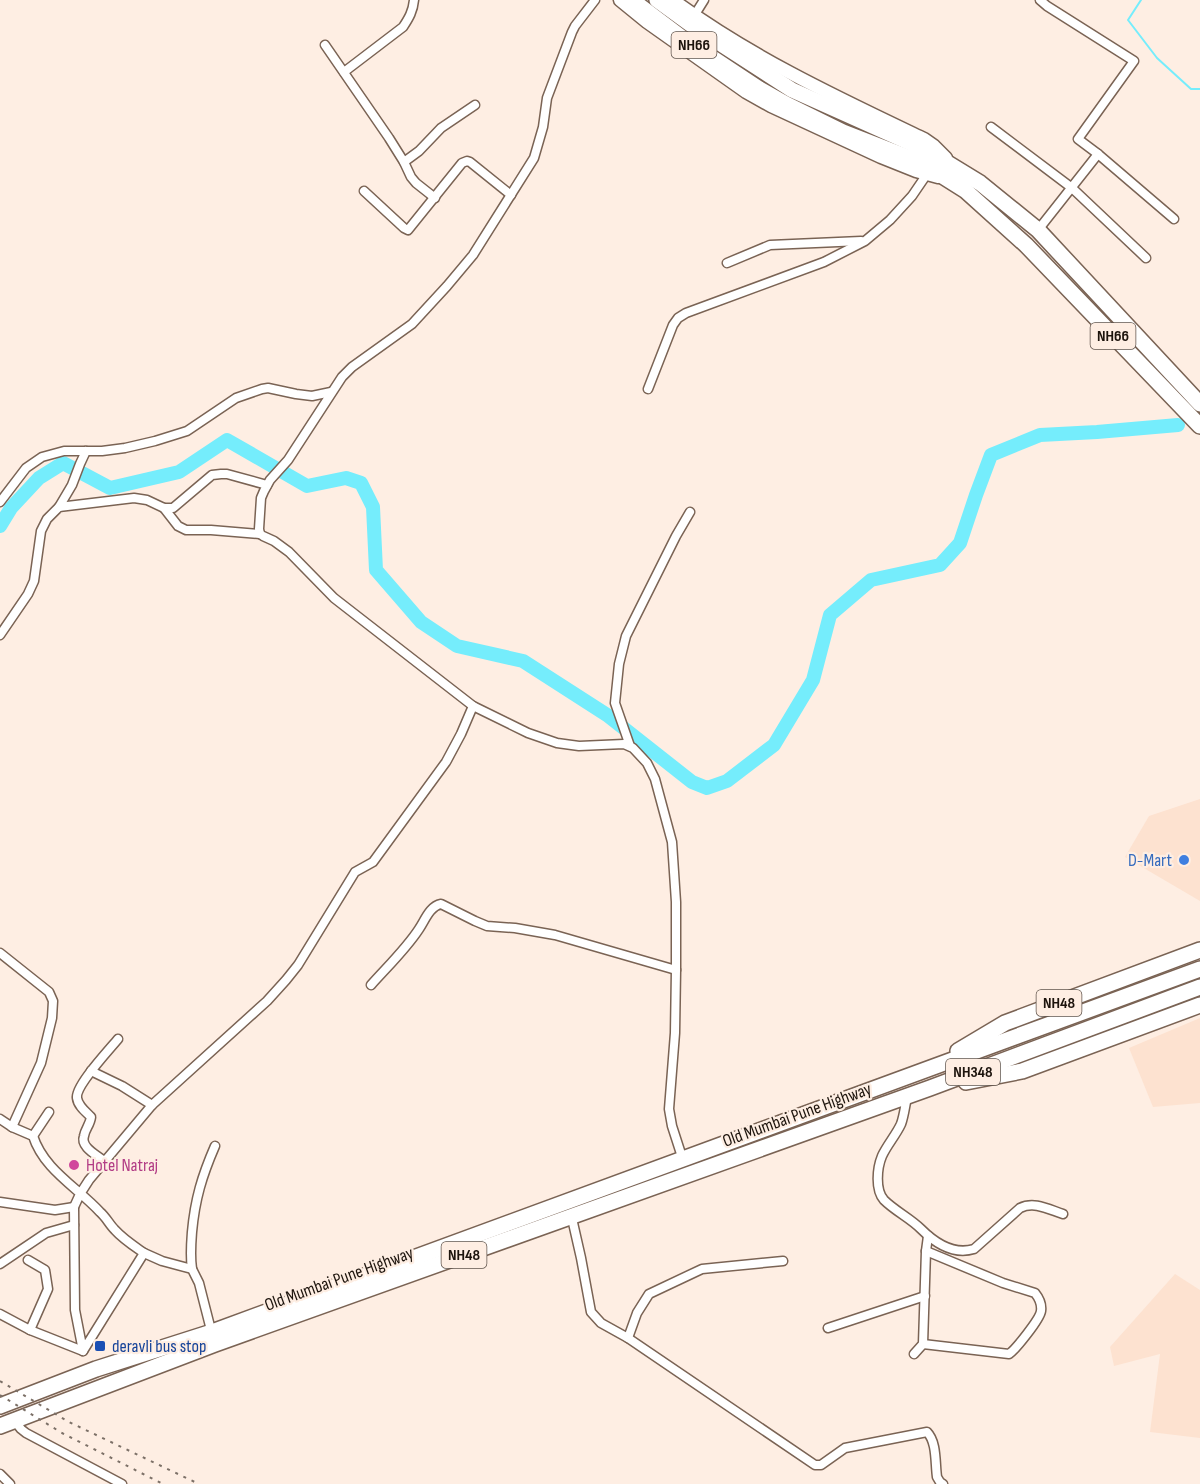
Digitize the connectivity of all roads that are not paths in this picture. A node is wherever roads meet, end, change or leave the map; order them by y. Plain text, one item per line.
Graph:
1 (414, 0) edge
2 (595, 0) edge
3 (620, 0) edge
4 (632, 0) edge
5 (657, 0) edge
6 (673, 0) edge
7 (704, 0) edge
8 (1040, 0) edge
9 (694, 16) junction
10 (324, 45) dead end
11 (344, 72) junction
12 (475, 105) dead end
13 (991, 127) dead end
14 (1098, 154) junction
15 (404, 162) junction
16 (924, 162) junction
17 (953, 174) junction
18 (1072, 188) junction
19 (364, 191) dead end
20 (511, 195) junction
21 (435, 198) junction
22 (1174, 219) dead end
23 (1038, 230) junction
24 (865, 241) junction
25 (1146, 258) dead end
26 (727, 263) dead end
27 (648, 389) dead end
28 (331, 392) junction
29 (1200, 404) edge
30 (1200, 426) edge
31 (86, 451) junction
32 (269, 483) junction
33 (0, 502) edge
34 (59, 507) junction
35 (164, 508) junction
36 (690, 512) dead end
37 (260, 534) junction
38 (0, 635) edge
39 (473, 705) junction
40 (628, 743) junction
41 (1200, 950) edge
42 (0, 952) edge
43 (1200, 969) edge
44 (676, 970) junction
45 (371, 985) dead end
46 (1200, 987) edge
47 (1200, 1005) edge
48 (118, 1039) dead end
49 (91, 1071) junction
50 (925, 1071) junction
51 (930, 1088) junction
52 (907, 1097) junction
53 (152, 1105) junction
54 (49, 1112) dead end
55 (0, 1119) edge
56 (12, 1127) junction
57 (33, 1136) junction
58 (215, 1146) dead end
59 (683, 1160) junction
60 (104, 1161) junction
61 (80, 1194) junction
62 (0, 1202) edge
63 (74, 1207) junction
64 (569, 1209) junction
65 (1063, 1214) dead end
66 (74, 1225) junction
67 (928, 1236) junction
68 (926, 1251) junction
69 (144, 1253) junction
70 (28, 1260) dead end
71 (783, 1261) dead end
72 (0, 1264) edge
73 (192, 1269) junction
74 (925, 1296) junction
75 (0, 1314) edge
76 (828, 1328) dead end
77 (30, 1330) junction
78 (213, 1338) junction
79 (628, 1338) junction
80 (923, 1344) junction
81 (83, 1351) junction
82 (914, 1354) dead end
83 (103, 1367) junction
84 (108, 1383) junction
85 (0, 1407) edge
86 (7, 1423) edge
87 (0, 1474) edge
88 (10, 1484) edge
89 (122, 1484) edge
90 (943, 1484) edge

1 - 11 street
2 - 20 street
3 - 16 street
4 - 16 highway, NH66
5 - 16 highway, NH66
6 - 9 street
7 - 9 street
8 - 14 street
9 - 17 street
10 - 11 street
11 - 15 street
12 - 15 street
13 - 18 street
14 - 18 street
14 - 22 street
15 - 21 street
16 - 17 highway, NH66
16 - 17 street
16 - 24 street
17 - 23 highway, NH66
17 - 30 highway, NH66
18 - 23 street
18 - 25 street
19 - 21 street
20 - 21 street
20 - 28 street
23 - 29 highway, NH66
24 - 26 street
24 - 27 street
28 - 31 street
28 - 32 street
31 - 33 street
31 - 34 street
32 - 35 street
32 - 37 street
34 - 35 street
34 - 38 street
35 - 37 street
36 - 40 street
37 - 39 street
39 - 40 street
39 - 53 street
40 - 44 street
41 - 50 highway, NH48
42 - 56 street
43 - 50 highway, NH348
44 - 45 street
44 - 59 street
46 - 51 highway, NH348
47 - 51 highway, NH48
48 - 49 street
49 - 53 street
49 - 60 street
50 - 59 highway, Old Mumbai Pune Highway / NH48
51 - 52 highway, Old Mumbai Pune Highway / NH48
52 - 64 highway, Old Mumbai Pune Highway / NH48
52 - 67 street
53 - 60 street
54 - 57 street
55 - 56 street
56 - 57 street
57 - 61 street
58 - 73 street
59 - 64 highway, Old Mumbai Pune Highway / NH48
60 - 61 street
61 - 63 street
61 - 69 street
62 - 63 street
63 - 66 street
64 - 78 highway, Old Mumbai Pune Highway / NH48
64 - 79 street
65 - 67 street
66 - 72 street
66 - 81 street
67 - 68 street
68 - 74 street
68 - 80 street
69 - 73 street
69 - 81 street
70 - 77 street
71 - 79 street
73 - 78 street
74 - 76 street
74 - 80 street
75 - 77 street
77 - 81 street
78 - 83 highway, Old Mumbai Pune Highway / NH48
78 - 84 highway, Old Mumbai Pune Highway / NH48
79 - 90 street
80 - 82 street
83 - 84 highway
83 - 85 highway, Old Mumbai Pune Highway / NH48
84 - 86 highway, Old Mumbai Pune Highway / NH48
86 - 89 street
87 - 88 street

